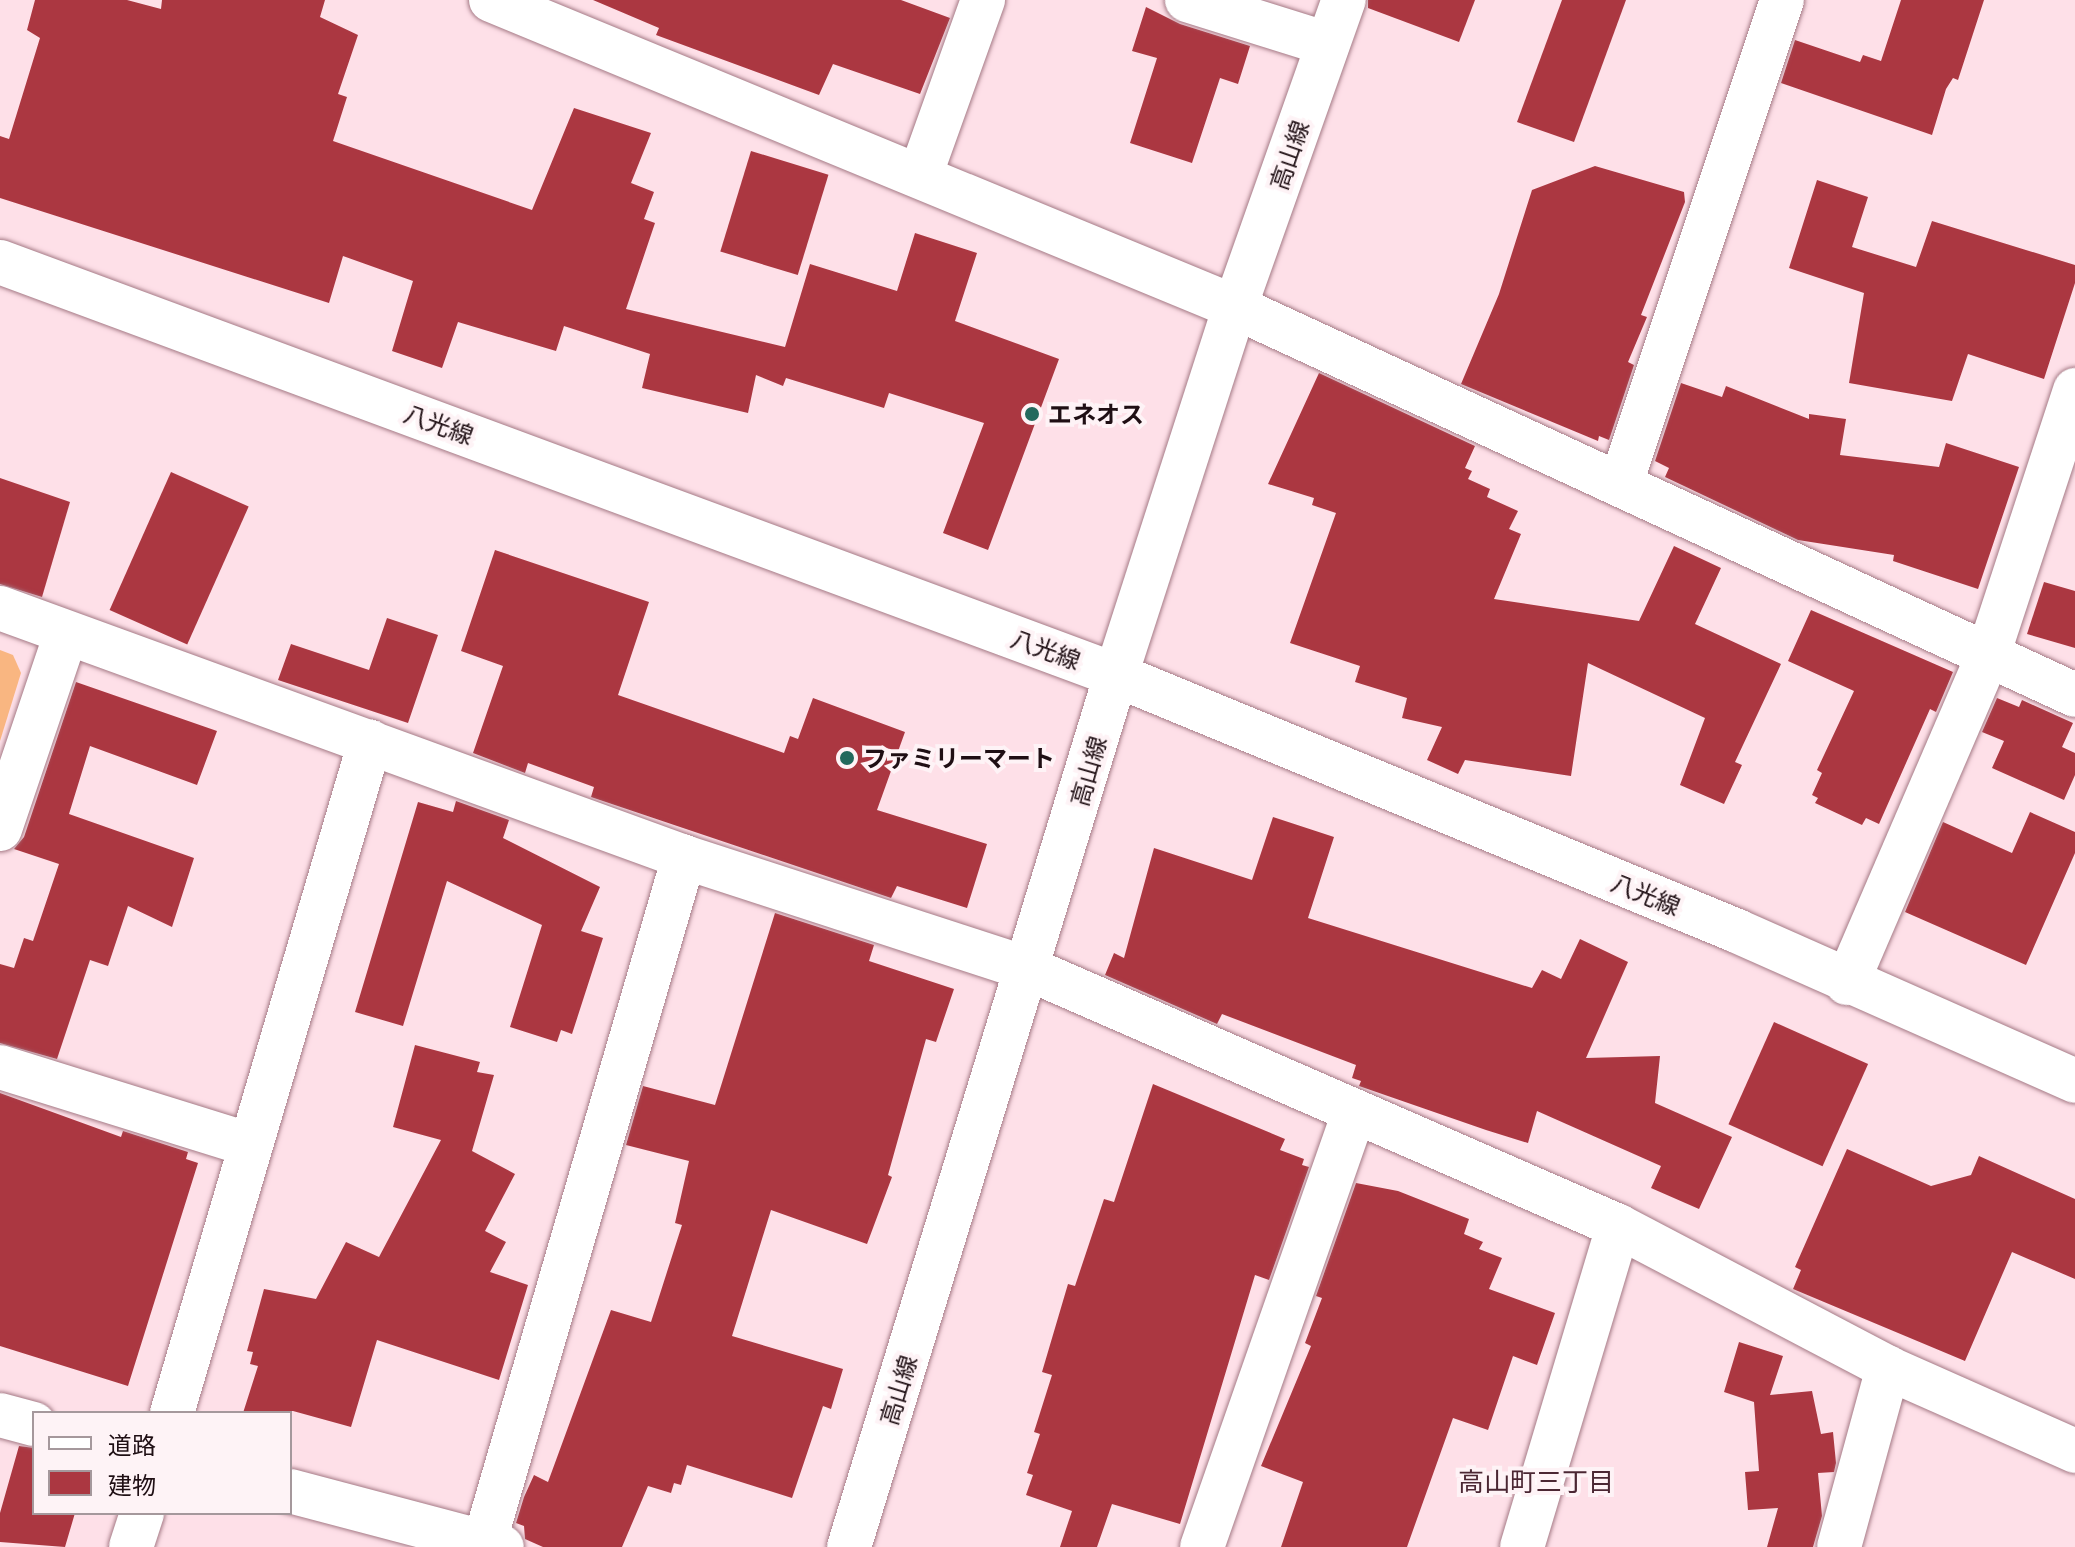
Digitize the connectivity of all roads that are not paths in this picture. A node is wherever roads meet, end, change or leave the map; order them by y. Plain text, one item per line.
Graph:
1 (491, 0) edge
2 (983, 0) edge
3 (1187, 0) edge
4 (1344, 0) edge
5 (1782, 0) edge
6 (574, 16) edge
7 (1327, 44) junction
8 (920, 176) junction
9 (0, 262) edge
10 (1235, 307) junction
11 (2075, 390) edge
12 (1621, 483) junction
13 (0, 608) edge
14 (66, 634) junction
15 (1988, 655) junction
16 (1116, 675) junction
17 (2075, 695) edge
18 (370, 742) junction
19 (0, 829) edge
20 (684, 857) junction
21 (1029, 969) junction
22 (1847, 983) junction
23 (0, 1067) edge
24 (2075, 1081) edge
25 (1354, 1113) junction
26 (247, 1144) junction
27 (1618, 1226) junction
28 (1888, 1368) junction
29 (173, 1411) edge
30 (0, 1415) edge
31 (32, 1423) edge
32 (2075, 1451) edge
33 (292, 1492) edge
34 (141, 1515) edge
35 (489, 1545) edge
36 (131, 1547) edge
37 (849, 1547) edge
38 (1202, 1547) edge
39 (1522, 1547) edge
40 (1839, 1547) edge

1 - 6 street
2 - 8 street
3 - 7 street
4 - 7 street, 高山線
5 - 12 street
6 - 8 street
7 - 10 street, 高山線
8 - 10 street
9 - 16 street, 八光線
10 - 12 street
10 - 16 street, 高山線
11 - 15 street
12 - 15 street
13 - 14 street
14 - 18 street
14 - 19 street
15 - 17 street
15 - 22 street
16 - 21 street, 高山線
16 - 22 street, 八光線
18 - 20 street
18 - 26 street
20 - 21 street
20 - 35 street
21 - 25 street
21 - 37 street, 高山線
22 - 24 street, 八光線
23 - 26 street
25 - 27 street
25 - 38 street
26 - 29 street
27 - 28 street
27 - 39 street
28 - 32 street
28 - 40 street
30 - 31 street
33 - 35 street
34 - 36 street

